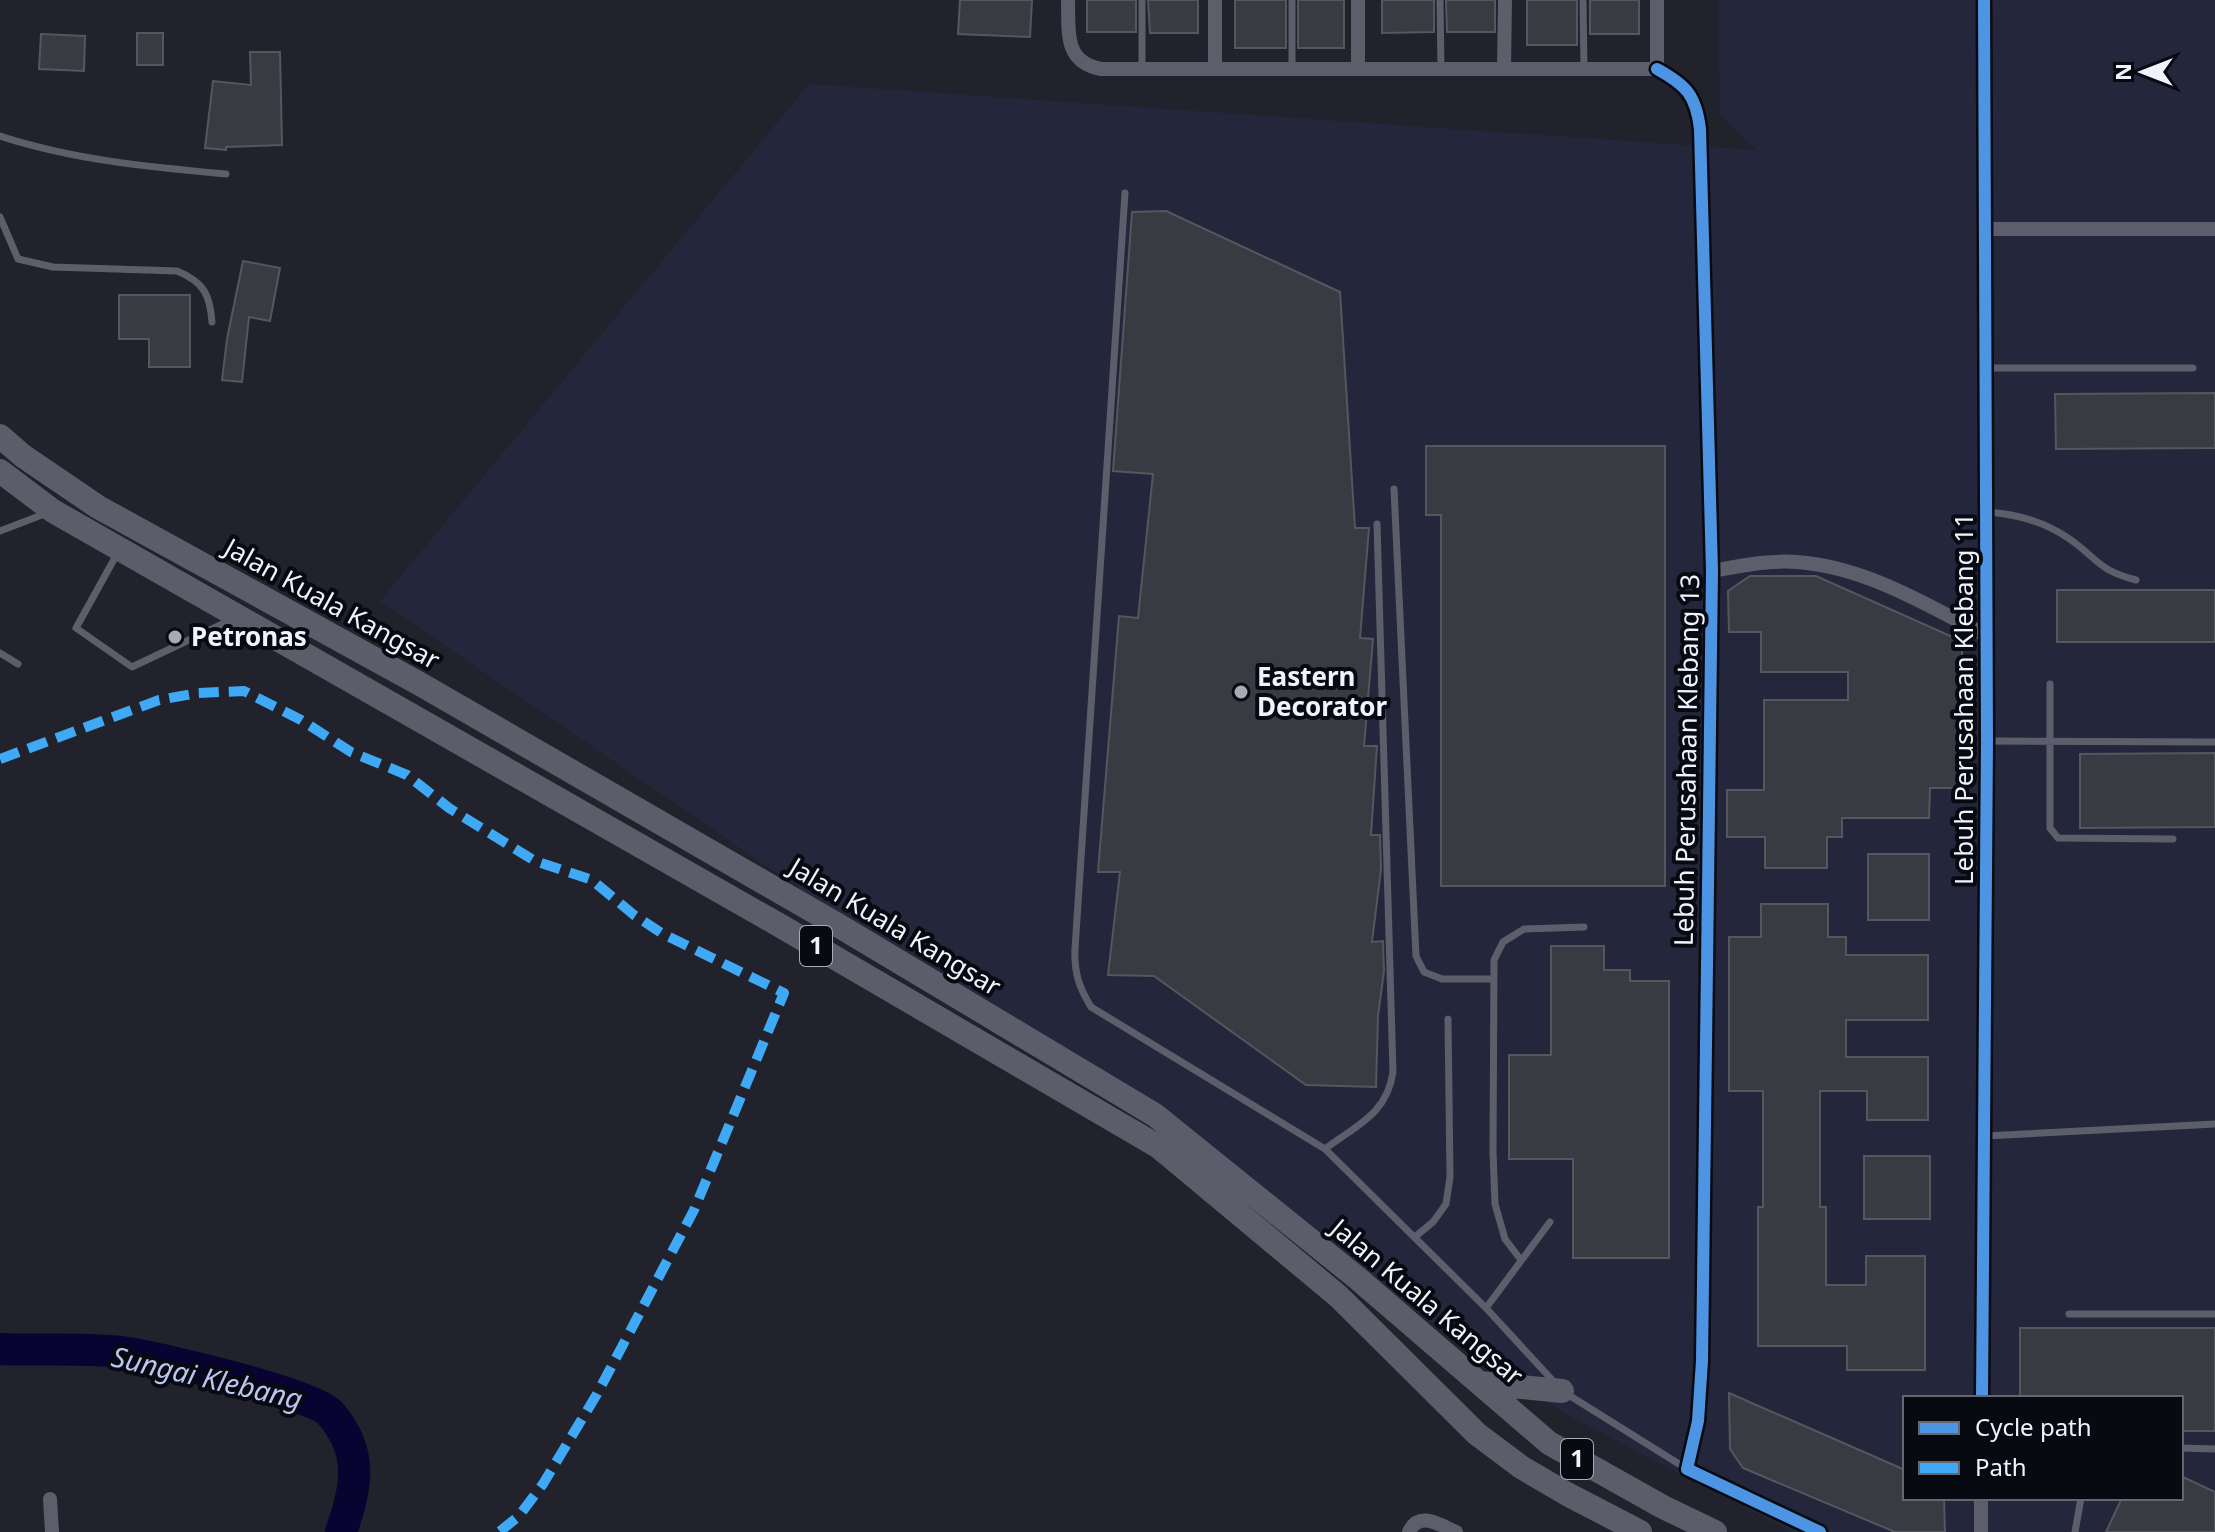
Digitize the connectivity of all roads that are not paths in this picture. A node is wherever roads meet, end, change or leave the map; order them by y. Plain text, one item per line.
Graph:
1 (1068, 0) edge
2 (1142, 0) edge
3 (1215, 0) edge
4 (1292, 0) edge
5 (1358, 0) edge
6 (1440, 0) edge
7 (1505, 0) edge
8 (1583, 0) edge
9 (1657, 0) edge
10 (1984, 0) edge
11 (1142, 69) junction
12 (1215, 69) junction
13 (1292, 69) junction
14 (1358, 69) junction
15 (1441, 69) junction
16 (1504, 69) junction
17 (1584, 69) junction
18 (1657, 69) junction
19 (0, 136) edge
20 (226, 174) dead end
21 (1125, 193) dead end
22 (0, 217) edge
23 (1985, 229) junction
24 (2215, 229) edge
25 (212, 322) dead end
26 (1985, 368) junction
27 (2193, 368) dead end
28 (0, 436) edge
29 (0, 471) edge
30 (1394, 489) dead end
31 (53, 511) junction
32 (1985, 512) junction
33 (1377, 524) dead end
34 (0, 531) edge
35 (119, 549) junction
36 (1712, 571) junction
37 (2136, 580) dead end
38 (238, 616) junction
39 (1985, 635) junction
40 (0, 653) edge
41 (18, 664) dead end
42 (2050, 684) dead end
43 (1987, 741) junction
44 (2050, 742) junction
45 (2215, 742) edge
46 (2173, 839) dead end
47 (1584, 927) dead end
48 (1492, 979) junction
49 (1448, 1019) dead end
50 (2215, 1124) edge
51 (1985, 1136) junction
52 (1325, 1149) junction
53 (1550, 1222) dead end
54 (1416, 1236) junction
55 (1521, 1260) junction
56 (1486, 1308) junction
57 (2069, 1314) dead end
58 (2215, 1314) edge
59 (1480, 1383) junction
60 (1562, 1391) junction
61 (1982, 1396) edge
62 (2183, 1448) edge
63 (2215, 1449) edge
64 (1687, 1469) junction
65 (1645, 1497) junction
66 (50, 1499) dead end
67 (1981, 1500) edge
68 (2081, 1500) edge
69 (52, 1532) edge
70 (1409, 1532) edge
71 (1456, 1532) edge
72 (1640, 1532) edge
73 (1687, 1532) edge
74 (1715, 1532) edge
75 (1820, 1532) edge
76 (1981, 1532) edge
77 (2075, 1532) edge

1 - 11 street
2 - 11 lane
3 - 12 street
4 - 13 lane
5 - 14 street
6 - 15 lane
7 - 16 street
8 - 17 lane
9 - 18 street
10 - 23 street, Lebuh Perusahaan Klebang 11
11 - 12 street
12 - 13 street
13 - 14 street
14 - 15 street
15 - 16 street
16 - 17 street
17 - 18 street
18 - 36 street, Lebuh Perusahaan Klebang 13
19 - 20 lane
21 - 52 lane
22 - 25 lane
23 - 24 street
23 - 26 street, Lebuh Perusahaan Klebang 11
26 - 27 lane
26 - 32 street, Lebuh Perusahaan Klebang 11
28 - 59 highway, Jalan Kuala Kangsar / 1
29 - 31 highway, Jalan Kuala Kangsar / 1
30 - 48 lane
31 - 34 lane
31 - 35 highway, Jalan Kuala Kangsar / 1
32 - 37 lane
32 - 39 street, Lebuh Perusahaan Klebang 11
33 - 52 lane
35 - 38 highway, Jalan Kuala Kangsar / 1
35 - 38 lane
36 - 39 street
36 - 64 street, Lebuh Perusahaan Klebang 13
38 - 72 highway, Jalan Kuala Kangsar / 1
39 - 43 street, Lebuh Perusahaan Klebang 11
40 - 41 lane
42 - 44 lane
43 - 44 lane
43 - 51 street, Lebuh Perusahaan Klebang 11
44 - 45 lane
44 - 46 lane
47 - 48 lane
48 - 55 lane
49 - 54 lane
50 - 51 lane
51 - 61 street, Lebuh Perusahaan Klebang 11
52 - 54 lane
53 - 55 lane
54 - 56 lane
55 - 56 lane
56 - 60 lane
57 - 58 lane
59 - 60 highway
59 - 65 highway, Jalan Kuala Kangsar / 1
60 - 64 lane
62 - 63 lane
64 - 75 street
65 - 73 highway
65 - 74 highway, Jalan Kuala Kangsar / 1
66 - 69 street
67 - 76 street
68 - 77 lane
70 - 71 street

